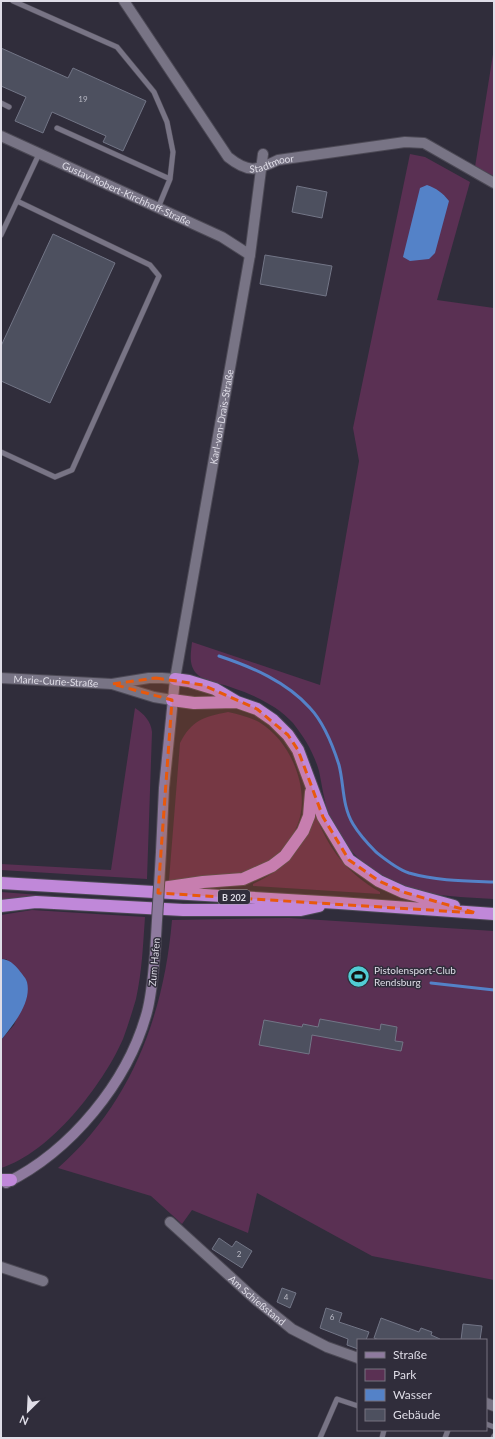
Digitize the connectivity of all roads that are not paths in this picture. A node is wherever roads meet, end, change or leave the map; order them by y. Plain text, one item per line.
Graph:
1 (14, 1) edge
2 (124, 1) edge
3 (1, 103) edge
4 (9, 107) dead end
5 (56, 128) dead end
6 (1, 136) edge
7 (39, 154) junction
8 (263, 154) dead end
9 (262, 168) junction
10 (170, 179) junction
11 (494, 183) edge
12 (17, 201) junction
13 (158, 208) junction
14 (1, 236) edge
15 (250, 255) junction
16 (1, 452) edge
17 (1, 678) edge
18 (175, 679) junction
19 (112, 684) junction
20 (172, 700) junction
21 (237, 702) junction
22 (311, 788) junction
23 (1, 883) edge
24 (136, 892) junction
25 (332, 903) junction
26 (1, 906) edge
27 (476, 913) junction
28 (494, 914) edge
29 (4, 1182) edge
30 (170, 1222) dead end
31 (1, 1268) edge
32 (43, 1281) dead end
33 (357, 1358) edge
34 (357, 1406) edge
35 (320, 1438) edge

1 - 10 lane
2 - 9 street, Stadtmoor
3 - 4 lane
5 - 10 lane
6 - 7 street, Gustav-Robert-Kirchhoff-Straße
7 - 12 lane
7 - 13 street, Gustav-Robert-Kirchhoff-Straße
8 - 9 street, Karl-von-Drais-Straße
9 - 11 street, Stadtmoor
9 - 15 street, Karl-von-Drais-Straße
10 - 13 lane
12 - 14 lane
12 - 16 lane
13 - 15 street, Gustav-Robert-Kirchhoff-Straße
15 - 18 street, Karl-von-Drais-Straße
17 - 19 street, Marie-Curie-Straße
18 - 19 street, Marie-Curie-Straße
18 - 20 main road, Zum Hafen
18 - 21 highway
19 - 20 street, Marie-Curie-Straße
20 - 21 highway
20 - 29 main road, Zum Hafen, bridge
21 - 22 highway
22 - 24 highway
22 - 27 highway
23 - 24 highway, B 202
24 - 25 highway, B 202
25 - 26 highway
25 - 27 highway, B 202
27 - 28 highway, B 202
30 - 33 street, Am Schießstand
31 - 32 street
34 - 35 lane

